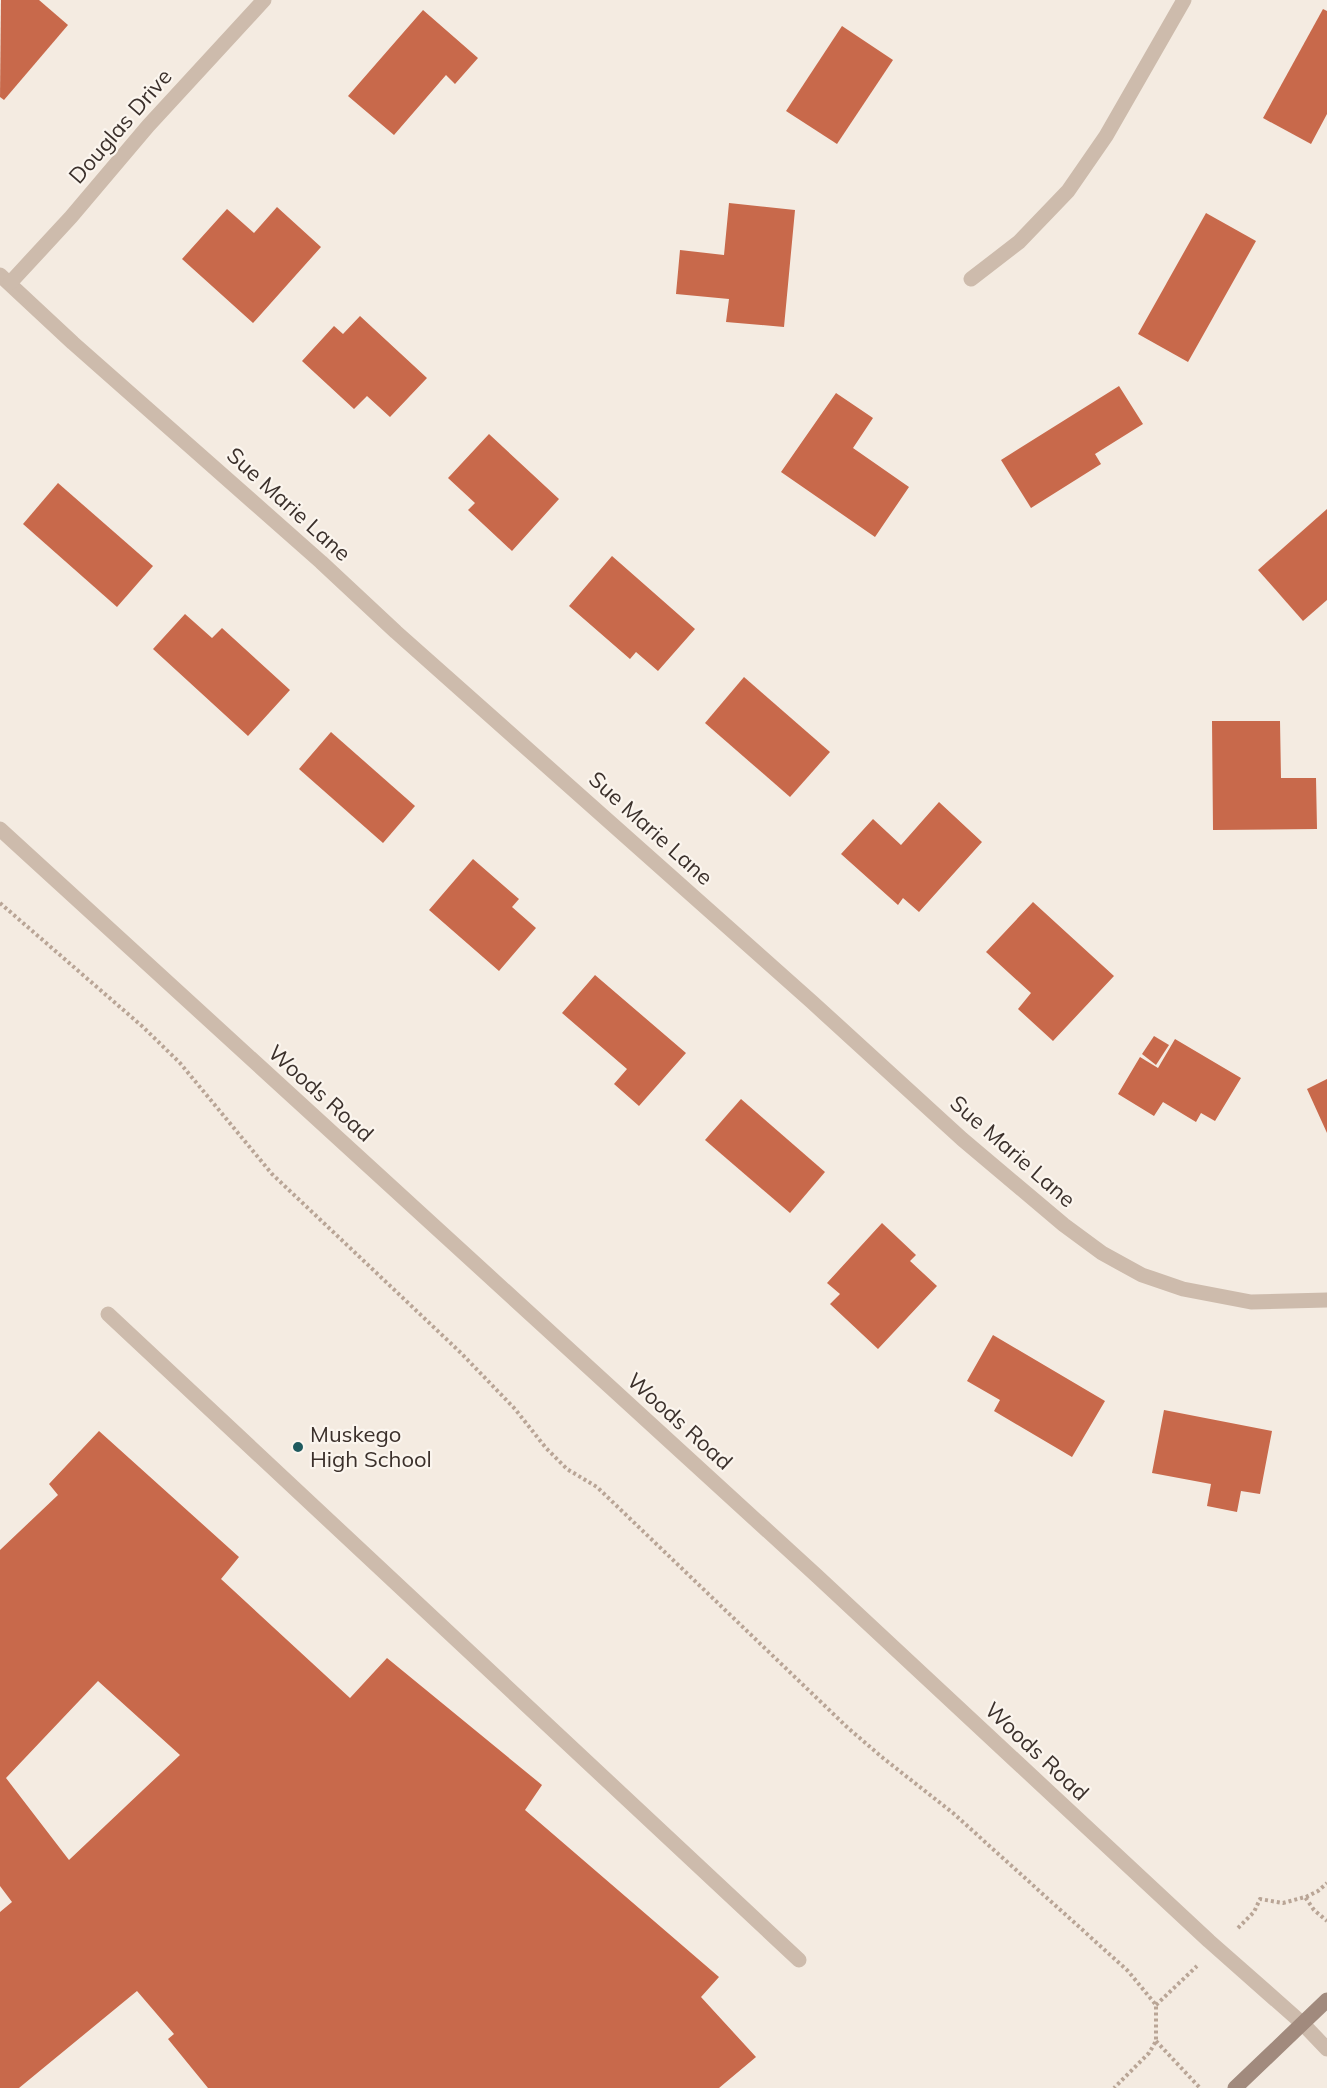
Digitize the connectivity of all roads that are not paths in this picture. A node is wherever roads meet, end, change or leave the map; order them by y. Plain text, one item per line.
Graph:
1 (264, 0) edge
2 (1184, 0) edge
3 (5, 279) edge
4 (971, 279) dead end
5 (0, 829) edge
6 (1327, 1300) edge
7 (108, 1314) dead end
8 (799, 1960) dead end
9 (1327, 2000) edge
10 (1303, 2024) junction
11 (1327, 2049) edge
12 (1235, 2088) edge

1 - 3 street, Douglas Drive
2 - 4 street
3 - 6 street, Sue Marie Lane
5 - 10 street, Woods Road
7 - 8 street
9 - 10 main road
10 - 11 street, Woods Road
10 - 12 main road

